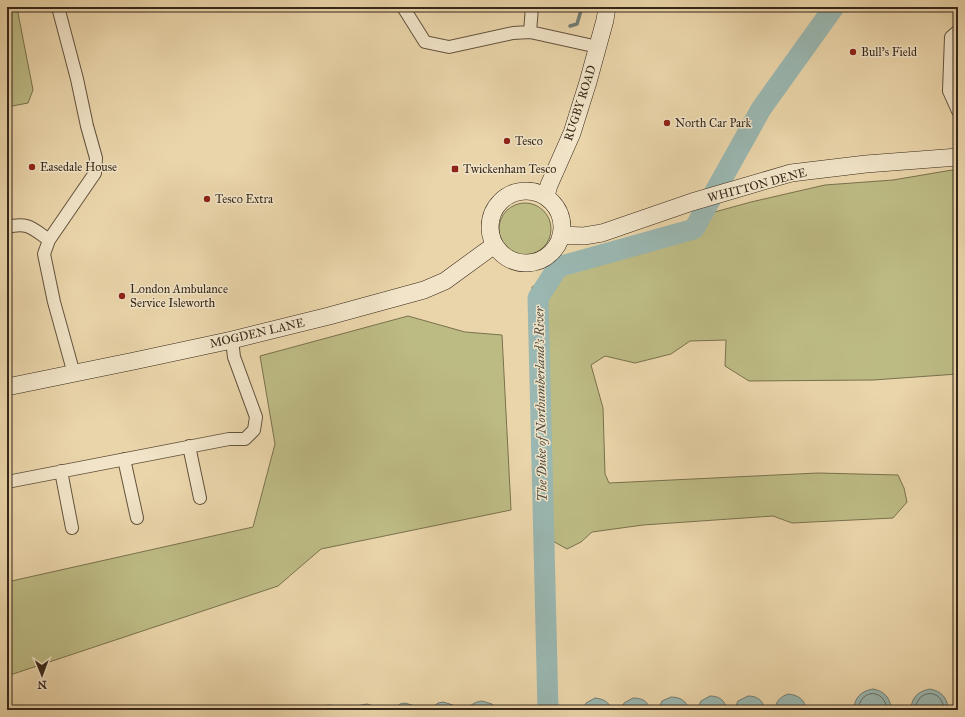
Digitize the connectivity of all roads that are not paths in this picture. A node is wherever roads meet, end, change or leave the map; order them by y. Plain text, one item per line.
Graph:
1 (58, 7) edge
2 (403, 7) edge
3 (532, 7) edge
4 (606, 7) edge
5 (530, 32) junction
6 (958, 32) edge
7 (598, 47) junction
8 (958, 111) edge
9 (958, 157) edge
10 (546, 196) junction
11 (7, 227) edge
12 (562, 235) junction
13 (49, 240) junction
14 (493, 246) junction
15 (232, 340) junction
16 (74, 374) junction
17 (7, 387) edge
18 (189, 446) junction
19 (124, 459) junction
20 (61, 471) junction
21 (7, 482) edge
22 (200, 498) dead end
23 (137, 518) dead end
24 (72, 528) dead end

1 - 13 street
2 - 5 street
3 - 5 street
4 - 7 street, RUGBY ROAD
5 - 7 street
6 - 8 street
7 - 10 street, RUGBY ROAD
9 - 12 street, WHITTON DENE
10 - 12 street
10 - 14 street
11 - 13 street
12 - 14 street
13 - 16 street
14 - 15 street, MOGDEN LANE
15 - 16 street, MOGDEN LANE
15 - 18 street
16 - 17 street, MOGDEN LANE
18 - 19 street
18 - 22 street
19 - 20 street
19 - 23 street
20 - 21 street
20 - 24 street

